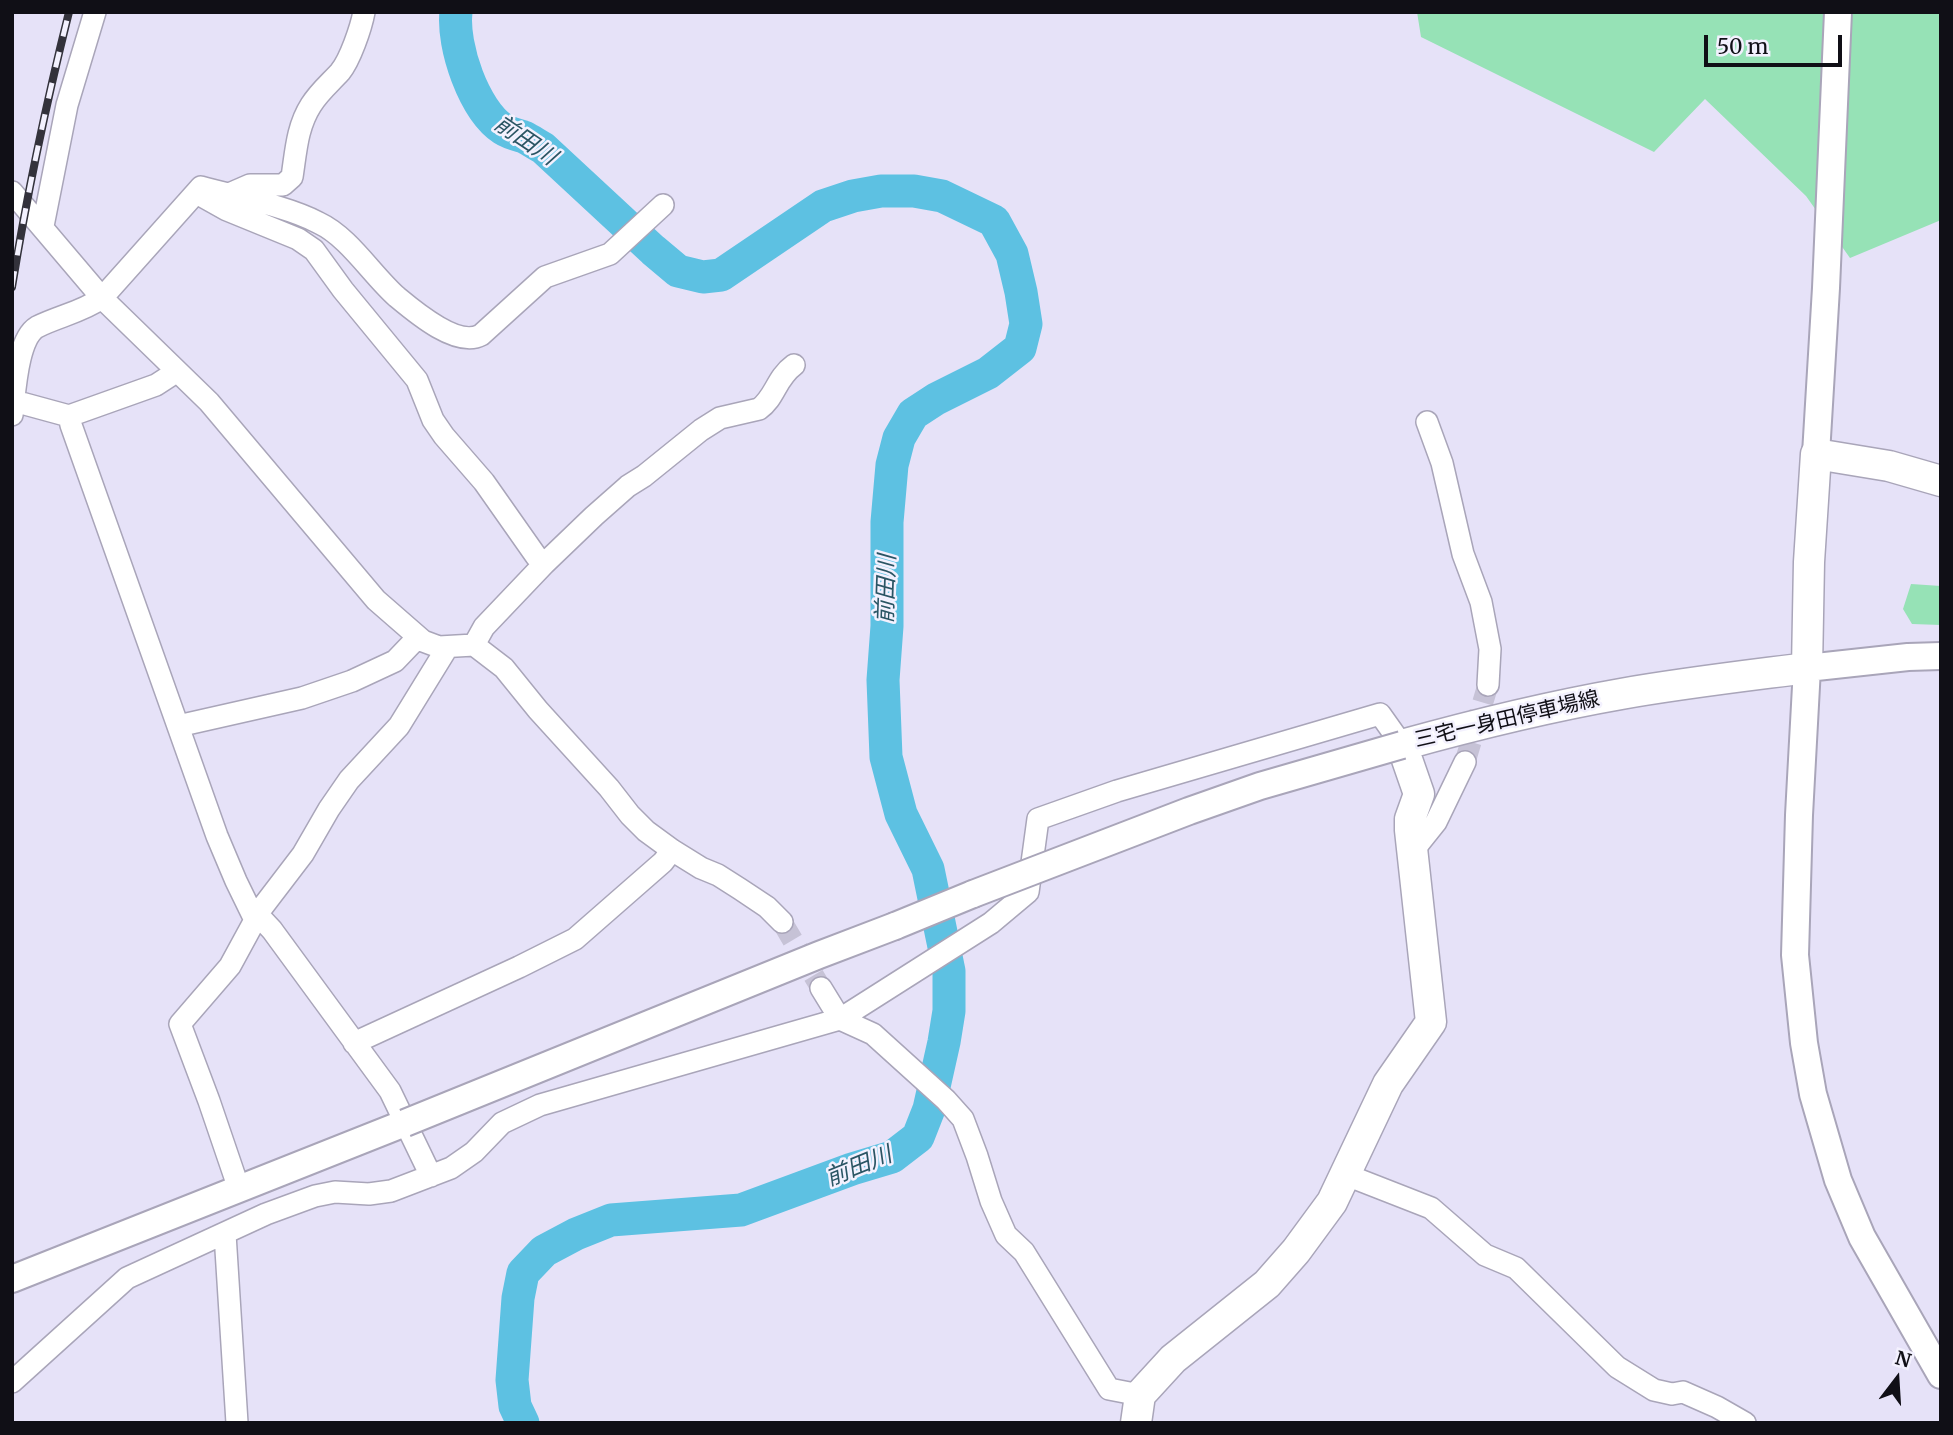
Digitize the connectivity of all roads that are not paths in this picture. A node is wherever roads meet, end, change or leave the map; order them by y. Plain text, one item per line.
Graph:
1 (95, 12) edge
2 (363, 12) edge
3 (1838, 12) edge
4 (12, 192) edge
5 (196, 192) junction
6 (227, 195) junction
7 (656, 210) dead end
8 (43, 226) junction
9 (102, 298) junction
10 (794, 365) dead end
11 (176, 372) junction
12 (13, 408) edge
13 (69, 416) junction
14 (1427, 422) dead end
15 (1816, 454) junction
16 (1941, 481) edge
17 (544, 564) junction
18 (418, 637) junction
19 (474, 645) junction
20 (447, 648) junction
21 (1941, 656) edge
22 (1807, 668) junction
23 (1488, 685) tunnel mouth
24 (178, 726) junction
25 (1402, 745) junction
26 (1465, 762) tunnel mouth
27 (672, 850) junction
28 (1412, 852) junction
29 (256, 918) junction
30 (782, 922) tunnel mouth
31 (821, 988) tunnel mouth
32 (840, 1020) junction
33 (354, 1043) junction
34 (405, 1123) junction
35 (1344, 1174) junction
36 (431, 1176) junction
37 (239, 1189) junction
38 (225, 1234) junction
39 (12, 1279) edge
40 (1941, 1375) edge
41 (12, 1382) edge
42 (1138, 1409) edge
43 (237, 1423) edge
44 (1745, 1423) edge

1 - 8 street
2 - 6 street
3 - 15 street
4 - 8 street
5 - 6 street
5 - 9 street
5 - 17 street
6 - 7 street
8 - 9 street
9 - 11 street
9 - 12 street
10 - 17 street
11 - 13 street
11 - 18 street
12 - 13 street
13 - 24 street
14 - 23 street
15 - 16 main road
15 - 22 main road
17 - 19 street
18 - 20 street
18 - 24 street
19 - 20 street
19 - 27 street
20 - 29 street
21 - 22 street
22 - 25 main road, 三宅一身田停車場線
22 - 40 street
24 - 29 street
25 - 28 main road, 三宅一身田停車場線
25 - 32 street
25 - 34 street, bridge
26 - 28 street
27 - 30 street
27 - 33 street
28 - 35 main road, 三宅一身田停車場線
29 - 33 street
29 - 37 street
31 - 32 street
32 - 36 street
32 - 42 street
33 - 34 street
34 - 36 street
34 - 37 street
35 - 42 main road, 三宅一身田停車場線
35 - 44 street
36 - 38 street
37 - 39 street
38 - 41 street
38 - 43 street

